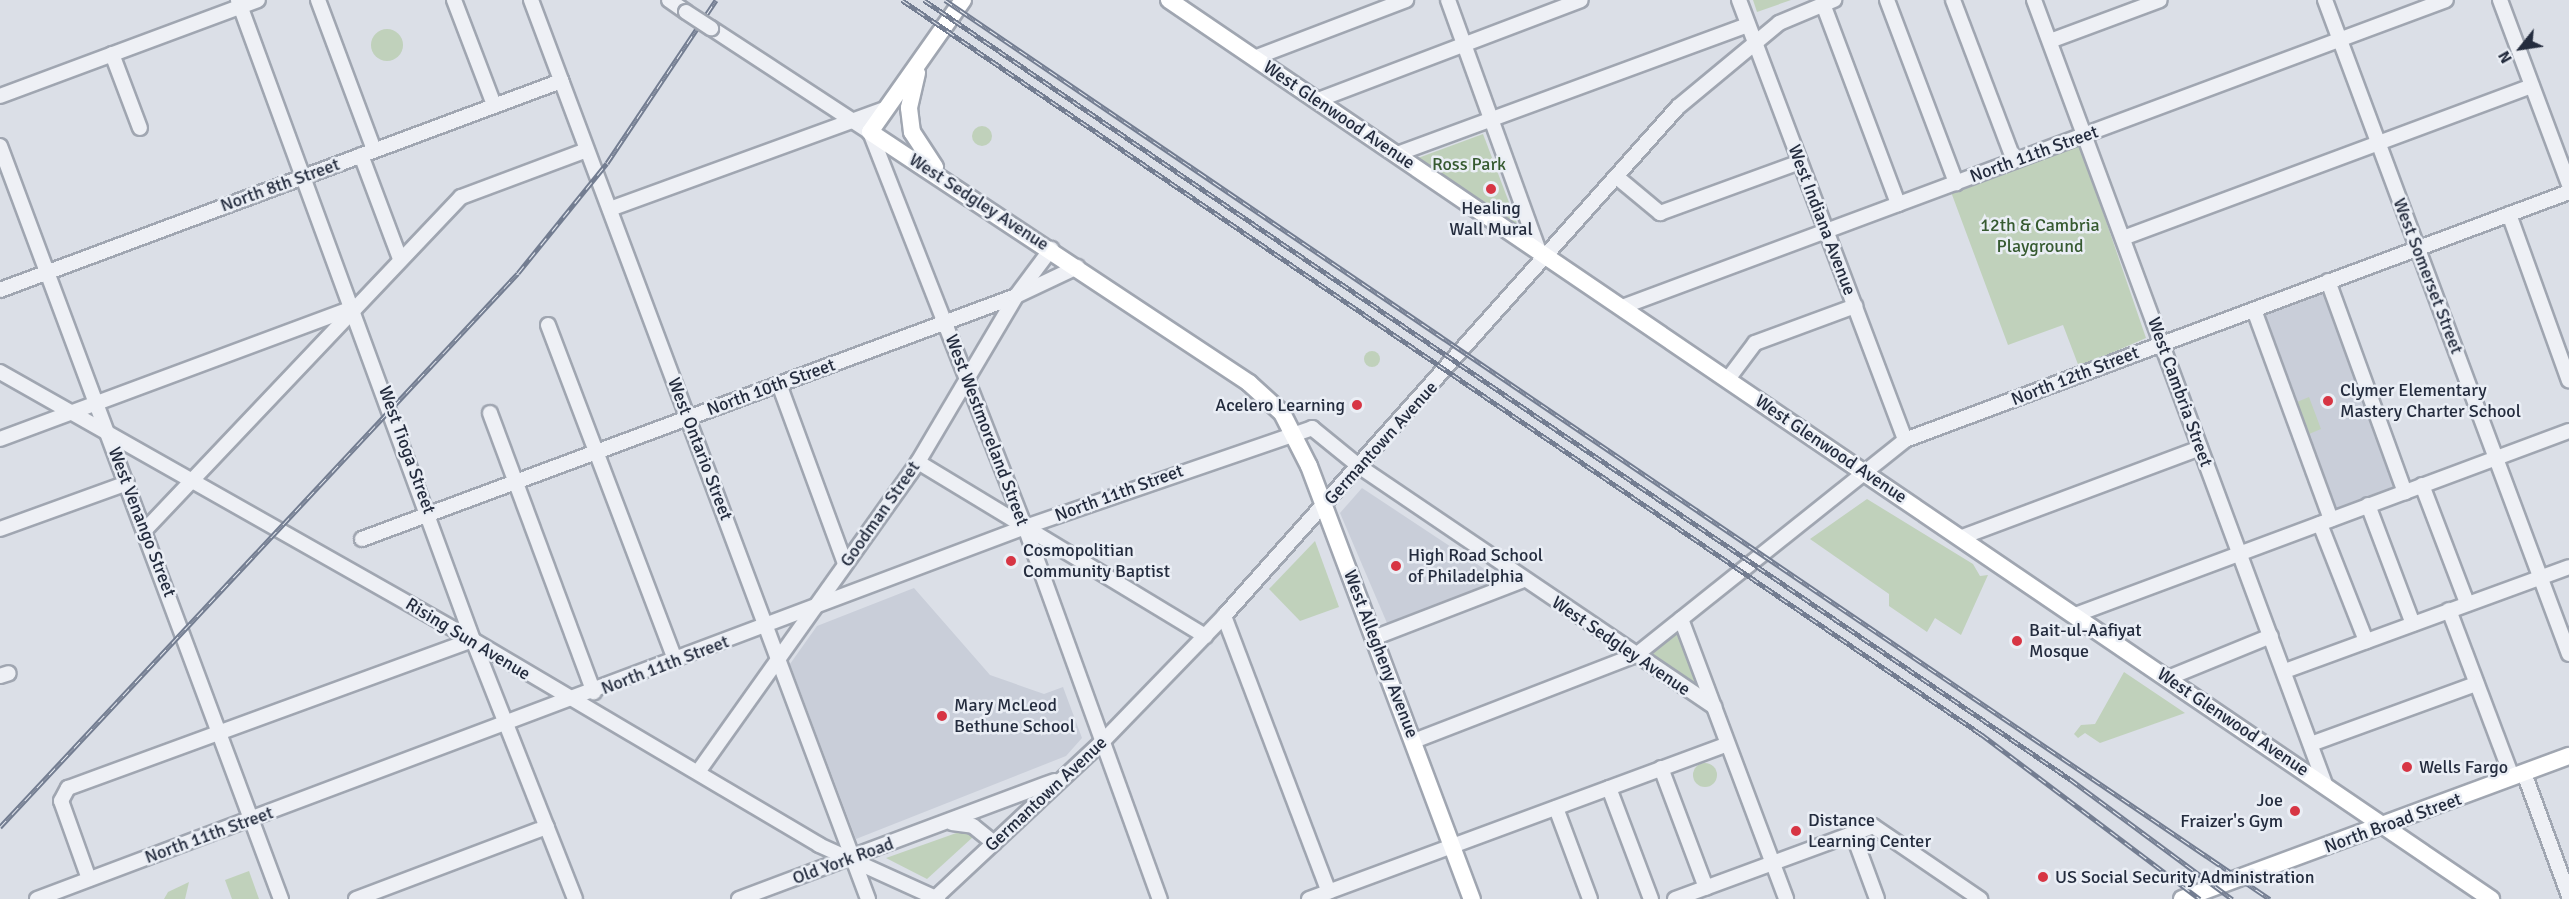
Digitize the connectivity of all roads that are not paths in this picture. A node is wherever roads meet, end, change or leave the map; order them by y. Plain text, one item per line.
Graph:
1 (258, 0) edge
2 (318, 0) edge
3 (454, 0) edge
4 (531, 0) edge
5 (669, 0) edge
6 (963, 0) edge
7 (1171, 0) edge
8 (1406, 0) edge
9 (1448, 0) edge
10 (1581, 0) edge
11 (1739, 0) edge
12 (1887, 0) edge
13 (1953, 0) edge
14 (2034, 0) edge
15 (2160, 0) edge
16 (2325, 0) edge
17 (2446, 0) edge
18 (2500, 0) edge
19 (1828, 2) edge
20 (240, 3) edge
21 (1748, 25) junction
22 (2340, 40) junction
23 (2050, 41) junction
24 (1755, 43) junction
25 (1465, 44) junction
26 (112, 54) junction
27 (925, 55) junction
28 (1254, 58) junction
29 (561, 81) junction
30 (2532, 86) junction
31 (0, 96) edge
32 (1318, 100) junction
33 (494, 105) junction
34 (885, 110) junction
35 (1491, 118) junction
36 (848, 121) junction
37 (140, 128) dead end
38 (870, 132) junction
39 (2085, 135) junction
40 (2378, 145) junction
41 (0, 146) edge
42 (587, 150) junction
43 (368, 153) junction
44 (1397, 154) junction
45 (2014, 161) junction
46 (1800, 162) junction
47 (305, 175) junction
48 (1618, 178) junction
49 (949, 180) junction
50 (1956, 183) junction
51 (2569, 185) edge
52 (2569, 192) edge
53 (1898, 204) junction
54 (610, 209) junction
55 (2509, 214) junction
56 (1826, 231) junction
57 (2123, 238) junction
58 (2418, 248) junction
59 (1051, 249) junction
60 (1543, 254) junction
61 (400, 259) junction
62 (1077, 267) junction
63 (48, 272) junction
64 (2328, 281) junction
65 (0, 290) edge
66 (1016, 296) junction
67 (1855, 306) junction
68 (1622, 307) junction
69 (354, 308) junction
70 (2254, 310) junction
71 (945, 322) junction
72 (548, 325) dead end
73 (2162, 344) junction
74 (0, 372) edge
75 (1728, 379) junction
76 (966, 380) junction
77 (2569, 381) edge
78 (779, 384) junction
79 (97, 402) junction
80 (69, 412) junction
81 (490, 413) dead end
82 (1282, 413) joint
83 (688, 418) junction
84 (1292, 431) junction
85 (108, 432) junction
86 (2568, 433) edge
87 (0, 439) edge
88 (1905, 440) junction
89 (2200, 448) junction
90 (597, 453) junction
91 (2496, 457) junction
92 (918, 462) junction
93 (1360, 467) junction
94 (1864, 471) junction
95 (192, 478) junction
96 (127, 483) junction
97 (517, 483) junction
98 (2422, 485) junction
99 (2404, 492) junction
100 (2368, 505) junction
101 (1324, 506) junction
102 (430, 514) junction
103 (2325, 521) junction
104 (1025, 527) junction
105 (0, 529) edge
106 (145, 530) junction
107 (1962, 537) junction
108 (363, 539) dead end
109 (2240, 552) junction
110 (845, 563) junction
111 (2569, 567) edge
112 (2540, 577) junction
113 (1524, 580) junction
114 (2467, 603) junction
115 (813, 610) junction
116 (2450, 610) junction
117 (2075, 615) junction
118 (1224, 616) junction
119 (1681, 619) junction
120 (2413, 624) junction
121 (767, 627) junction
122 (1205, 636) junction
123 (2271, 636) junction
124 (1376, 637) junction
125 (473, 640) junction
126 (2366, 641) junction
127 (2569, 654) edge
128 (1636, 656) junction
129 (779, 658) junction
130 (675, 660) junction
131 (2285, 672) junction
132 (2168, 678) junction
133 (2476, 684) junction
134 (594, 692) junction
135 (570, 701) junction
136 (1714, 707) junction
137 (508, 724) junction
138 (219, 733) junction
139 (1414, 741) junction
140 (1102, 742) junction
141 (1727, 744) junction
142 (2311, 744) junction
143 (2569, 756) edge
144 (1661, 768) junction
145 (698, 772) junction
146 (1068, 774) junction
147 (2518, 775) junction
148 (2325, 784) junction
149 (1609, 788) junction
150 (1556, 808) junction
151 (252, 819) junction
152 (947, 822) junction
153 (547, 827) junction
154 (2385, 827) junction
155 (1854, 834) junction
156 (994, 843) junction
157 (1452, 845) junction
158 (853, 857) junction
159 (1772, 863) junction
160 (89, 879) junction
161 (1706, 888) junction
162 (1329, 892) junction
163 (2569, 896) edge
164 (936, 898) edge
165 (37, 899) edge
166 (281, 899) edge
167 (356, 899) edge
168 (575, 899) edge
169 (739, 899) edge
170 (868, 899) edge
171 (1160, 899) edge
172 (1309, 899) edge
173 (1472, 899) edge
174 (1590, 899) edge
175 (1651, 899) edge
176 (1675, 899) edge
177 (1786, 899) edge
178 (1877, 899) edge
179 (1980, 899) edge
180 (2182, 899) edge
181 (2491, 899) edge

1 - 20 street
2 - 43 street
3 - 33 street
4 - 29 street, West Ontario Street
5 - 36 street, West Sedgley Avenue, bridge
6 - 27 main road
7 - 28 main road, West Glenwood Avenue
8 - 28 street
9 - 25 street
10 - 25 street
11 - 21 street, West Indiana Avenue
12 - 50 street
13 - 45 street
14 - 23 street, West Cambria Street
15 - 23 street
16 - 22 street, West Somerset Street
17 - 22 street, North 11th Street
18 - 30 street
19 - 24 street, Germantown Avenue
19 - 53 street
20 - 26 street
20 - 47 street, West Tioga Street
21 - 24 street, West Indiana Avenue
21 - 35 street
22 - 39 street, North 11th Street
22 - 40 street, West Somerset Street
23 - 39 street, West Cambria Street
24 - 46 street, West Indiana Avenue
24 - 48 street, Germantown Avenue
25 - 32 street
25 - 35 street
26 - 31 street
26 - 37 street
27 - 34 main road
27 - 49 main road
28 - 32 main road, West Glenwood Avenue
29 - 33 street, North 8th Street
29 - 42 street, West Ontario Street
30 - 40 street
30 - 51 street
32 - 44 main road, West Glenwood Avenue
33 - 43 street, North 8th Street
34 - 36 street
34 - 38 main road
35 - 44 street
35 - 60 street
36 - 38 street, West Sedgley Avenue
36 - 54 street
38 - 49 main road, West Sedgley Avenue
38 - 71 street, West Westmoreland Street
39 - 45 street, North 11th Street
39 - 57 street, West Cambria Street
40 - 57 street
40 - 58 street, West Somerset Street
41 - 63 street, West Venango Street
42 - 54 street, West Ontario Street
42 - 61 street
43 - 47 street, North 8th Street
43 - 61 street
44 - 60 main road, West Glenwood Avenue
45 - 50 street, North 11th Street
46 - 48 street
46 - 56 street, West Indiana Avenue
47 - 63 street, North 8th Street
47 - 69 street, West Tioga Street
48 - 60 street, Germantown Avenue
49 - 59 main road, West Sedgley Avenue
50 - 53 street, North 11th Street
52 - 55 street, North 12th Street
53 - 56 street, North 11th Street
54 - 83 street, West Ontario Street
55 - 58 street, North 12th Street
55 - 77 street
56 - 67 street, West Indiana Avenue
56 - 68 street, North 11th Street
57 - 73 street, West Cambria Street
58 - 64 street, North 12th Street
58 - 91 street, West Somerset Street
59 - 62 main road, West Sedgley Avenue
59 - 66 street, Goodman Street
60 - 68 main road, West Glenwood Avenue
60 - 93 street, Germantown Avenue
61 - 69 street
62 - 66 street, North 10th Street
62 - 82 main road, West Sedgley Avenue
63 - 65 street, North 8th Street
63 - 79 street, West Venango Street
64 - 70 street, North 12th Street
64 - 99 street
66 - 71 street, North 10th Street
66 - 76 street, Goodman Street
67 - 75 street
67 - 88 street, West Indiana Avenue
68 - 75 main road, West Glenwood Avenue
69 - 79 street
69 - 95 street
69 - 102 street, West Tioga Street
70 - 73 street, North 12th Street
70 - 103 street
71 - 76 street, West Westmoreland Street
71 - 78 street, North 10th Street
72 - 90 street
73 - 88 street, North 12th Street
73 - 89 street, West Cambria Street
74 - 80 street, Rising Sun Avenue
75 - 94 main road, West Glenwood Avenue
76 - 92 street, Goodman Street
76 - 104 street, West Westmoreland Street
78 - 83 street, North 10th Street
78 - 110 street
79 - 80 street
79 - 85 street, West Venango Street
80 - 85 street, Rising Sun Avenue
80 - 87 street
81 - 97 street
82 - 84 main road, West Allegheny Avenue
83 - 90 street, North 10th Street
83 - 121 street, West Ontario Street
84 - 93 street, West Sedgley Avenue
84 - 101 main road, West Allegheny Avenue
84 - 104 street, North 11th Street
85 - 95 street, Rising Sun Avenue
85 - 96 street, West Venango Street
86 - 91 street
88 - 94 street, North 12th Street
89 - 107 street
89 - 109 street, West Cambria Street
90 - 97 street, North 10th Street
90 - 130 street
91 - 98 street
91 - 112 street, West Somerset Street
92 - 104 street
92 - 110 street, Goodman Street
93 - 101 street, Germantown Avenue
93 - 113 street, West Sedgley Avenue
94 - 107 main road, West Glenwood Avenue
94 - 119 street, North 12th Street
95 - 106 street
95 - 125 street, Rising Sun Avenue
96 - 105 street
96 - 106 street, West Venango Street
97 - 102 street, North 10th Street
97 - 134 street
98 - 99 street
98 - 114 street
99 - 100 street
100 - 103 street
100 - 120 street
101 - 118 street, Germantown Avenue
101 - 124 main road, West Allegheny Avenue
102 - 108 street, North 10th Street
102 - 125 street, West Tioga Street
103 - 109 street
103 - 126 street
104 - 115 street, North 11th Street
104 - 122 street
104 - 140 street, West Westmoreland Street
106 - 138 street, West Venango Street
107 - 117 main road, West Glenwood Avenue
109 - 117 street
109 - 123 street, West Cambria Street
110 - 115 street, Goodman Street
111 - 112 street
112 - 114 street
112 - 127 street, West Somerset Street
113 - 124 street
113 - 128 street, West Sedgley Avenue
114 - 116 street
115 - 121 street, North 11th Street
115 - 129 street, Goodman Street
116 - 120 street
116 - 133 street
117 - 132 main road, West Glenwood Avenue
118 - 122 street, Germantown Avenue
118 - 162 street
119 - 128 street, North 12th Street
119 - 136 street
120 - 126 street
121 - 129 street, West Ontario Street
121 - 130 street, North 11th Street
122 - 140 street, Germantown Avenue
123 - 131 street, West Cambria Street
123 - 132 street
124 - 139 main road, West Allegheny Avenue
125 - 135 street, Rising Sun Avenue
125 - 137 street, West Tioga Street
125 - 138 street
126 - 131 street
128 - 136 street, West Sedgley Avenue
128 - 139 street, North 12th Street
129 - 145 street, Goodman Street
129 - 158 street, West Ontario Street
130 - 134 street, North 11th Street
131 - 142 street, West Cambria Street
132 - 148 main road, West Glenwood Avenue
133 - 142 street
133 - 147 street
134 - 135 street, North 11th Street
135 - 137 street, North 11th Street
135 - 145 street, Rising Sun Avenue
136 - 141 street
137 - 151 street, North 11th Street
137 - 153 street, West Tioga Street
138 - 151 street, West Venango Street
138 - 160 street
139 - 157 main road, West Allegheny Avenue
140 - 146 street, Germantown Avenue
140 - 171 street, West Westmoreland Street
141 - 144 street
141 - 159 street
142 - 148 street, West Cambria Street
143 - 147 main road, North Broad Street
144 - 149 street
144 - 161 street
145 - 158 street, Rising Sun Avenue
146 - 152 street, Old York Road
146 - 156 street, Germantown Avenue
147 - 154 main road, North Broad Street
147 - 163 street
148 - 154 main road, West Glenwood Avenue
149 - 150 street
149 - 175 street
150 - 157 street
150 - 174 street
151 - 160 street, North 11th Street
151 - 166 street, West Venango Street
152 - 156 street
152 - 158 street, Old York Road
153 - 167 street
153 - 168 street, West Tioga Street
154 - 180 main road, North Broad Street
154 - 181 main road, West Glenwood Avenue
155 - 159 street
155 - 178 street
155 - 179 street
156 - 164 street, Germantown Avenue
157 - 162 street
157 - 173 main road, West Allegheny Avenue
158 - 164 street, Rising Sun Avenue
158 - 169 street, Old York Road
158 - 170 street, West Ontario Street
159 - 161 street
159 - 177 street
160 - 165 street, North 11th Street
161 - 176 street
162 - 172 street

